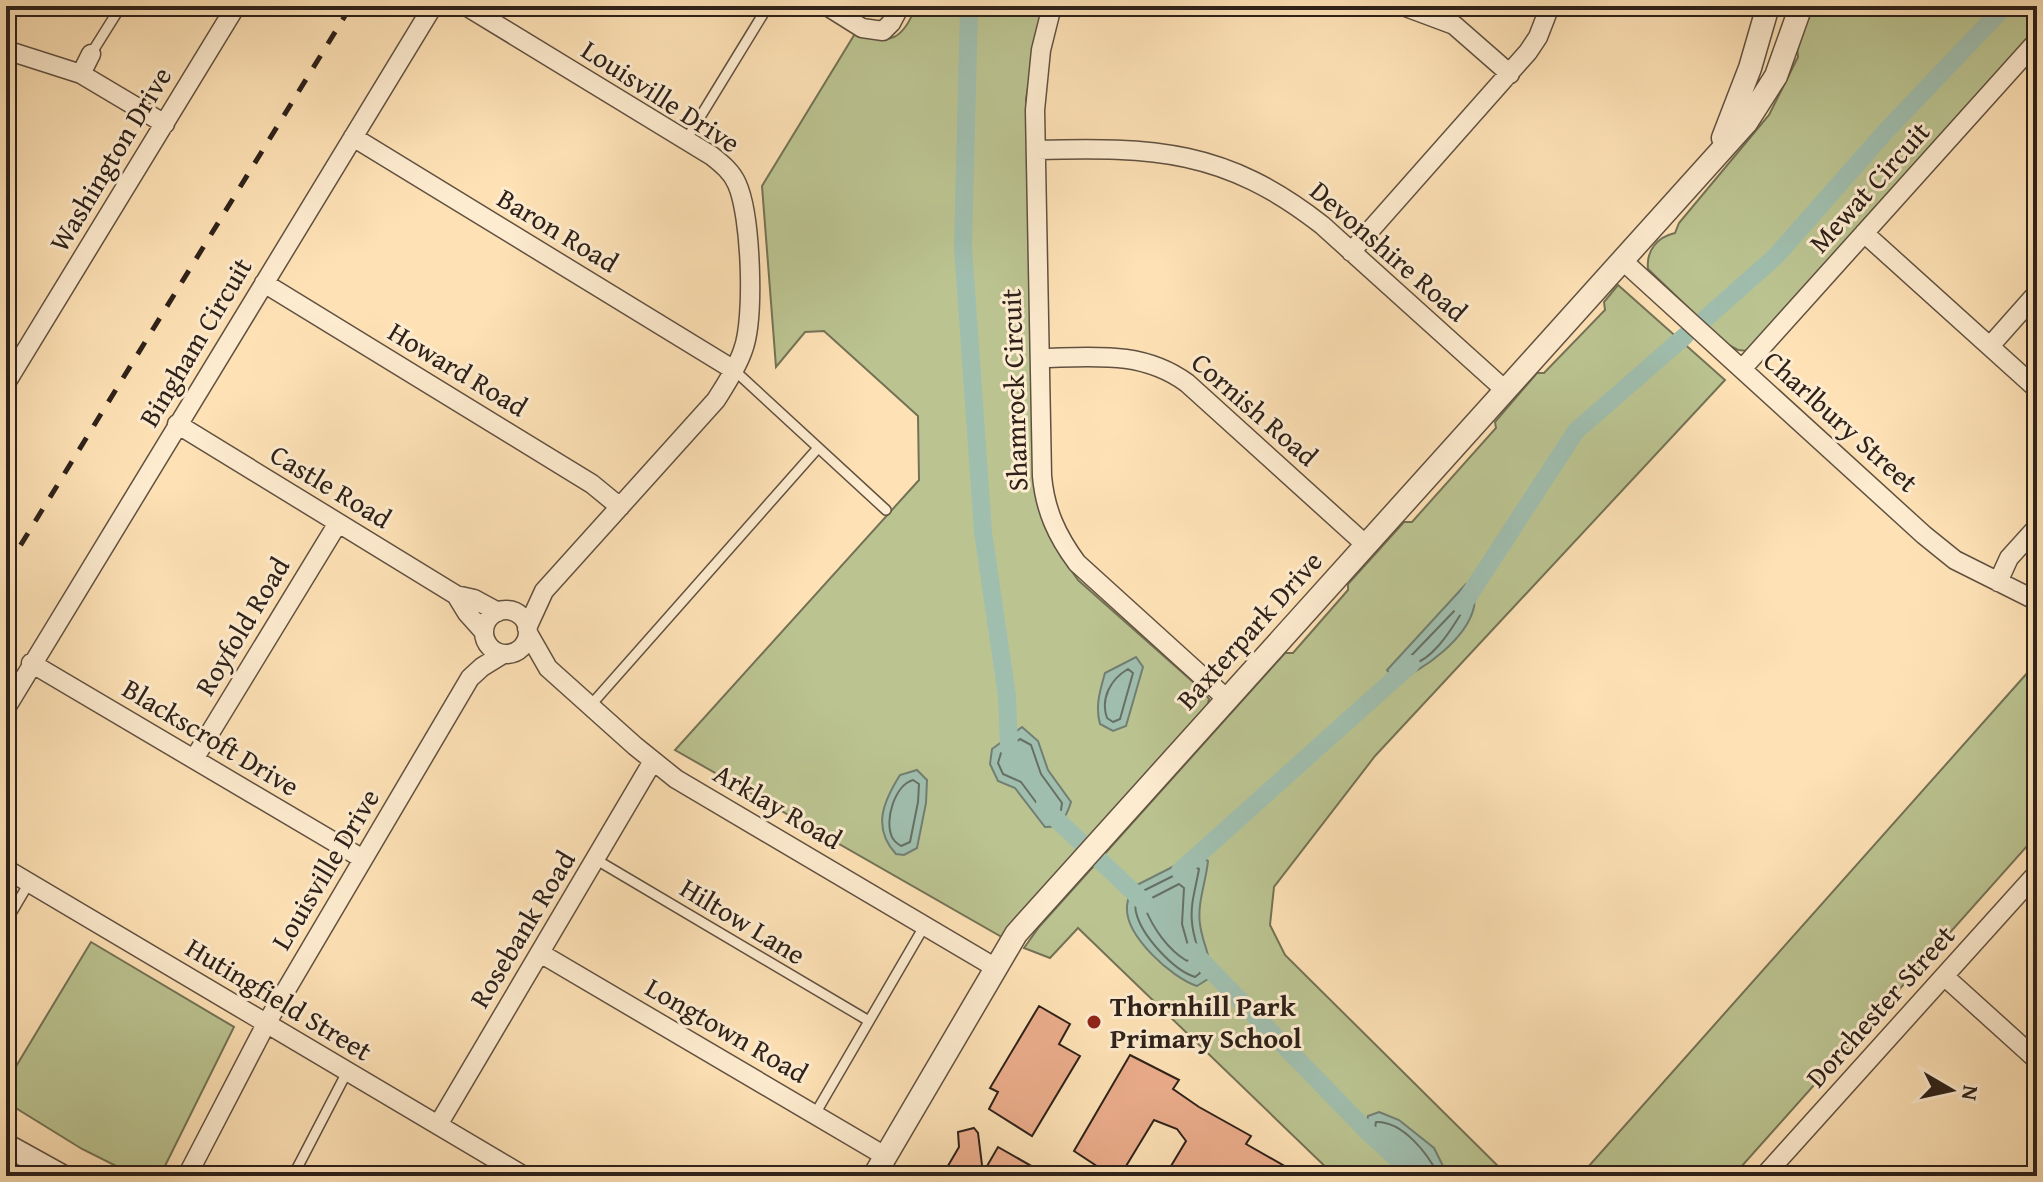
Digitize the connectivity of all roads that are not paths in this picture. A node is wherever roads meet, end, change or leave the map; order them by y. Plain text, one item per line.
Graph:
1 (121, 6) edge
2 (236, 6) edge
3 (433, 6) edge
4 (466, 6) edge
5 (768, 6) edge
6 (827, 6) edge
7 (900, 6) edge
8 (1052, 6) edge
9 (1403, 6) edge
10 (1550, 6) edge
11 (1768, 6) edge
12 (1801, 6) edge
13 (2037, 41) edge
14 (6, 50) edge
15 (91, 54) joint
16 (81, 74) junction
17 (1510, 74) junction
18 (165, 124) junction
19 (353, 137) junction
20 (686, 140) junction
21 (1036, 150) junction
22 (1714, 158) junction
23 (1864, 233) junction
24 (1351, 252) junction
25 (1622, 260) junction
26 (264, 283) junction
27 (2037, 293) edge
28 (1990, 346) junction
29 (14, 353) edge
30 (1040, 358) junction
31 (1742, 369) junction
32 (734, 370) junction
33 (6, 383) edge
34 (2037, 389) edge
35 (1505, 390) junction
36 (177, 424) junction
37 (818, 448) junction
38 (620, 507) junction
39 (886, 510) dead end
40 (338, 523) junction
41 (2037, 527) edge
42 (1366, 545) junction
43 (1998, 582) junction
44 (544, 591) junction
45 (456, 595) junction
46 (2037, 601) edge
47 (501, 611) junction
48 (528, 631) junction
49 (484, 634) junction
50 (508, 654) junction
51 (31, 663) junction
52 (548, 668) junction
53 (470, 678) junction
54 (1227, 699) junction
55 (590, 706) junction
56 (6, 708) edge
57 (194, 759) junction
58 (653, 761) junction
59 (363, 859) junction
60 (595, 859) junction
61 (6, 869) edge
62 (2037, 873) edge
63 (29, 883) junction
64 (6, 922) edge
65 (925, 925) junction
66 (540, 953) junction
67 (996, 968) junction
68 (1944, 976) junction
69 (869, 1021) junction
70 (266, 1024) junction
71 (2037, 1060) edge
72 (347, 1072) junction
73 (815, 1114) junction
74 (438, 1125) junction
75 (6, 1145) edge
76 (880, 1166) edge
77 (62, 1176) edge
78 (187, 1176) edge
79 (293, 1176) edge
80 (524, 1176) edge
81 (1764, 1176) edge

1 - 15 lane
2 - 18 street, Washington Drive
3 - 19 street, Bingham Circuit
4 - 20 street, Louisville Drive
5 - 20 lane
6 - 7 street
8 - 21 street, Shamrock Circuit
9 - 17 street
10 - 17 street
11 - 22 street, Baxterpark Drive
12 - 22 street, Baxterpark Drive
13 - 23 street, Mewat Circuit
14 - 16 street
15 - 16 street
16 - 18 street
17 - 24 street
18 - 29 street, Washington Drive
19 - 26 street, Bingham Circuit
19 - 32 street, Baron Road
20 - 32 street, Louisville Drive
21 - 24 street, Devonshire Road
21 - 30 street, Shamrock Circuit
22 - 25 street, Baxterpark Drive
23 - 28 street
23 - 31 street, Mewat Circuit
24 - 35 street, Devonshire Road
25 - 31 street, Charlbury Street
25 - 35 street, Baxterpark Drive
26 - 36 street, Bingham Circuit
26 - 38 street, Howard Road
27 - 28 street
28 - 34 street
29 - 33 street, Washington Drive
30 - 42 street, Cornish Road
30 - 54 street, Shamrock Circuit
31 - 43 street, Charlbury Street
32 - 37 lane
32 - 38 street, Louisville Drive
35 - 42 street, Baxterpark Drive
36 - 40 street, Castle Road
36 - 51 street, Bingham Circuit
37 - 39 lane
37 - 55 lane
38 - 44 street, Louisville Drive
40 - 45 street, Castle Road
40 - 57 street, Royfold Road
41 - 43 street
42 - 54 street, Baxterpark Drive
43 - 46 street, Charlbury Street
44 - 47 street, Louisville Drive
44 - 48 street, Louisville Drive
45 - 47 street, Castle Road
45 - 49 street, Castle Road
47 - 48 street
47 - 49 street
48 - 50 street
48 - 52 street, Arklay Road
49 - 50 street
49 - 53 street, Louisville Drive
50 - 52 street, Arklay Road
50 - 53 street, Louisville Drive
51 - 56 street, Bingham Circuit
51 - 57 street, Blackscroft Drive
52 - 55 street, Arklay Road
53 - 59 street, Louisville Drive
54 - 67 street, Baxterpark Drive
55 - 58 street, Arklay Road
57 - 59 street, Blackscroft Drive
58 - 60 street, Rosebank Road
58 - 65 street, Arklay Road
59 - 70 street, Louisville Drive
60 - 66 street, Rosebank Road
60 - 69 lane, Hiltow Lane
61 - 63 street, Hutingfield Street
62 - 68 street, Dorchester Street
63 - 64 lane
63 - 70 street, Hutingfield Street
65 - 67 street, Arklay Road
65 - 69 lane
66 - 73 street, Longtown Road
66 - 74 street, Rosebank Road
67 - 76 street, Baxterpark Drive
68 - 71 street
68 - 81 street, Dorchester Street
69 - 73 lane
70 - 72 street, Hutingfield Street
70 - 78 street, Louisville Drive
72 - 74 street, Hutingfield Street
72 - 79 lane
73 - 76 street, Longtown Road
74 - 80 street, Hutingfield Street
75 - 77 street

